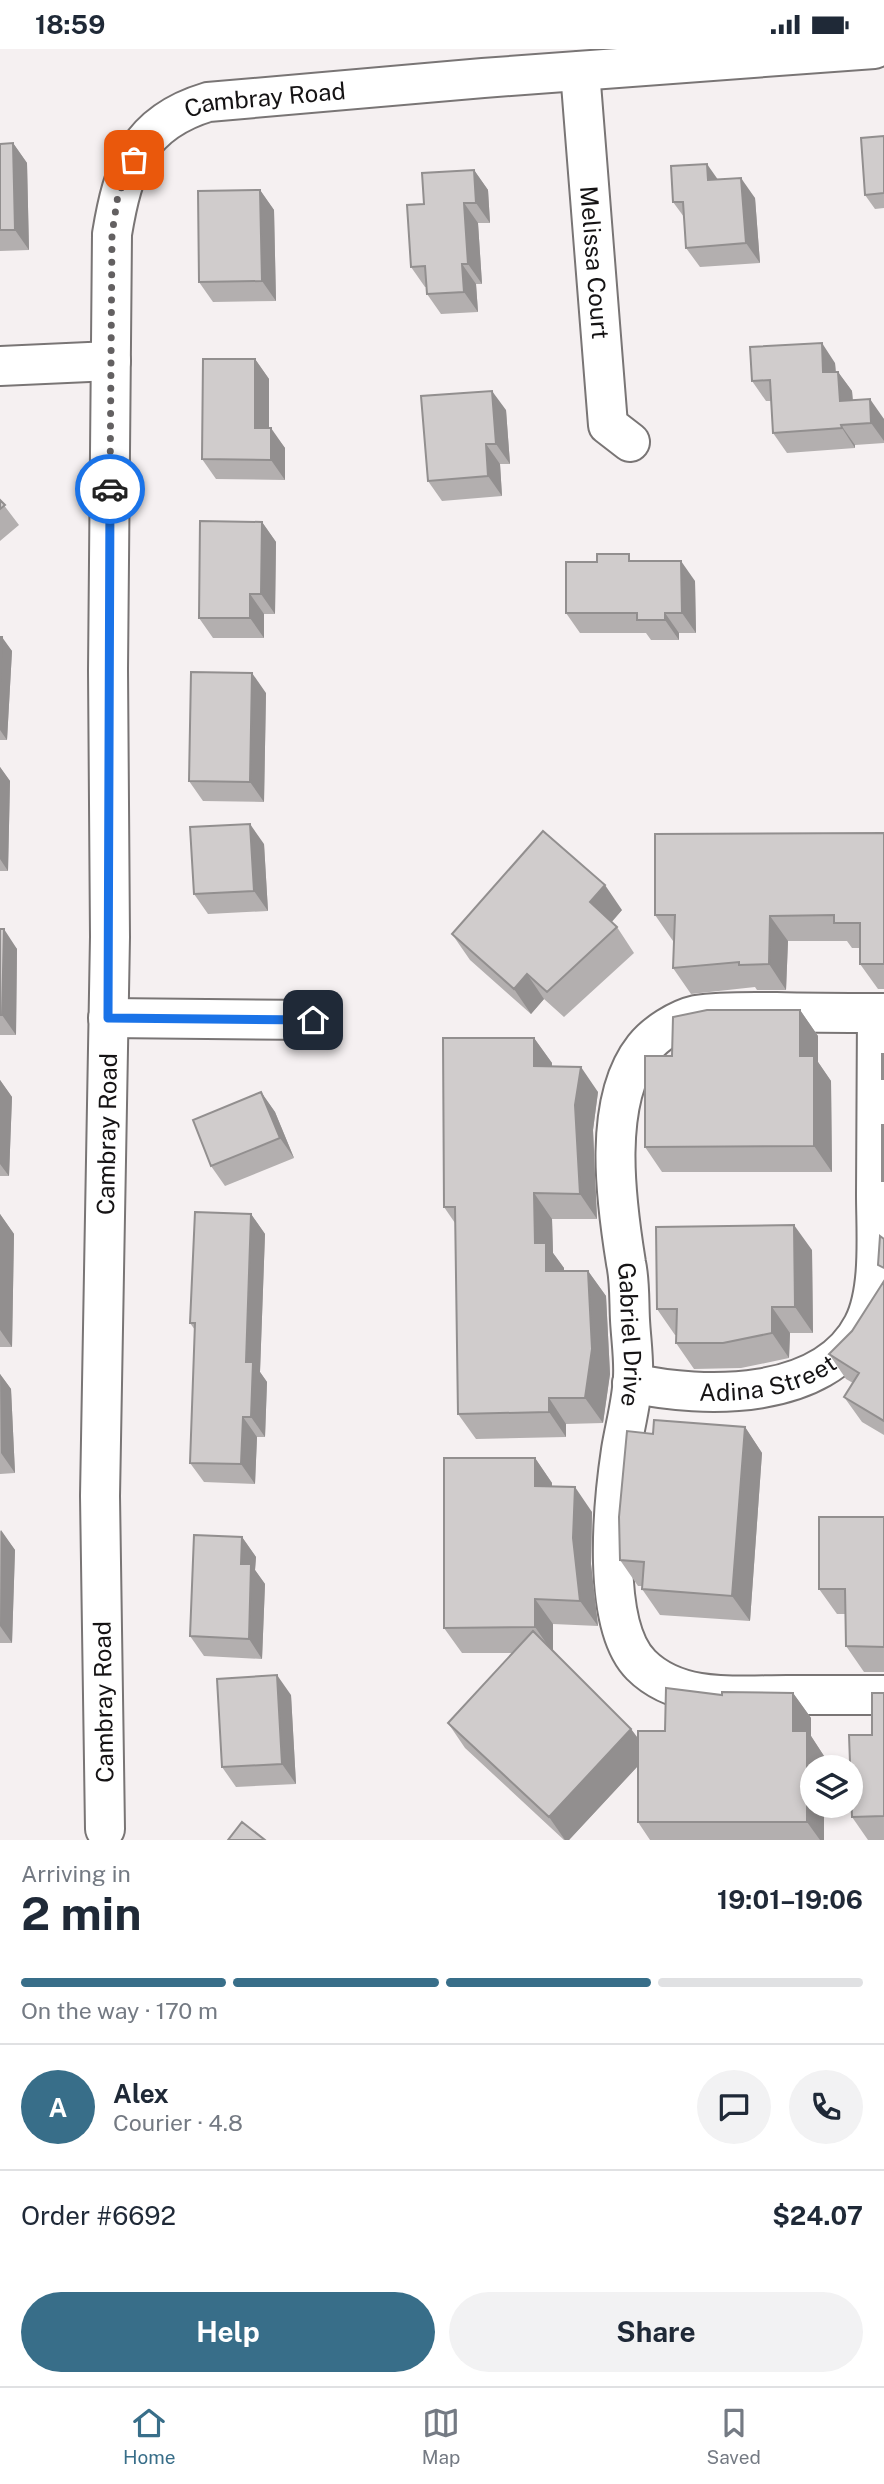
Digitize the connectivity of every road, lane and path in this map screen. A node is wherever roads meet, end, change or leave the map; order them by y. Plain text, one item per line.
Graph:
1 (874, 49) edge
2 (479, 64) edge
3 (580, 71) junction
4 (111, 361) junction
5 (0, 366) edge
6 (630, 442) dead end
7 (880, 1013) edge
8 (108, 1018) junction
9 (313, 1020) dead end
10 (632, 1383) junction
11 (884, 1695) edge
12 (105, 1829) dead end

1 - 3 street, Cambray Road
2 - 3 street, Cambray Road
2 - 4 street, Cambray Road
3 - 6 street, Melissa Court
4 - 5 street
4 - 8 street, Cambray Road
7 - 10 street, Adina Street
7 - 10 street, Gabriel Drive
8 - 9 street
8 - 12 street, Cambray Road
10 - 11 street, Gabriel Drive

